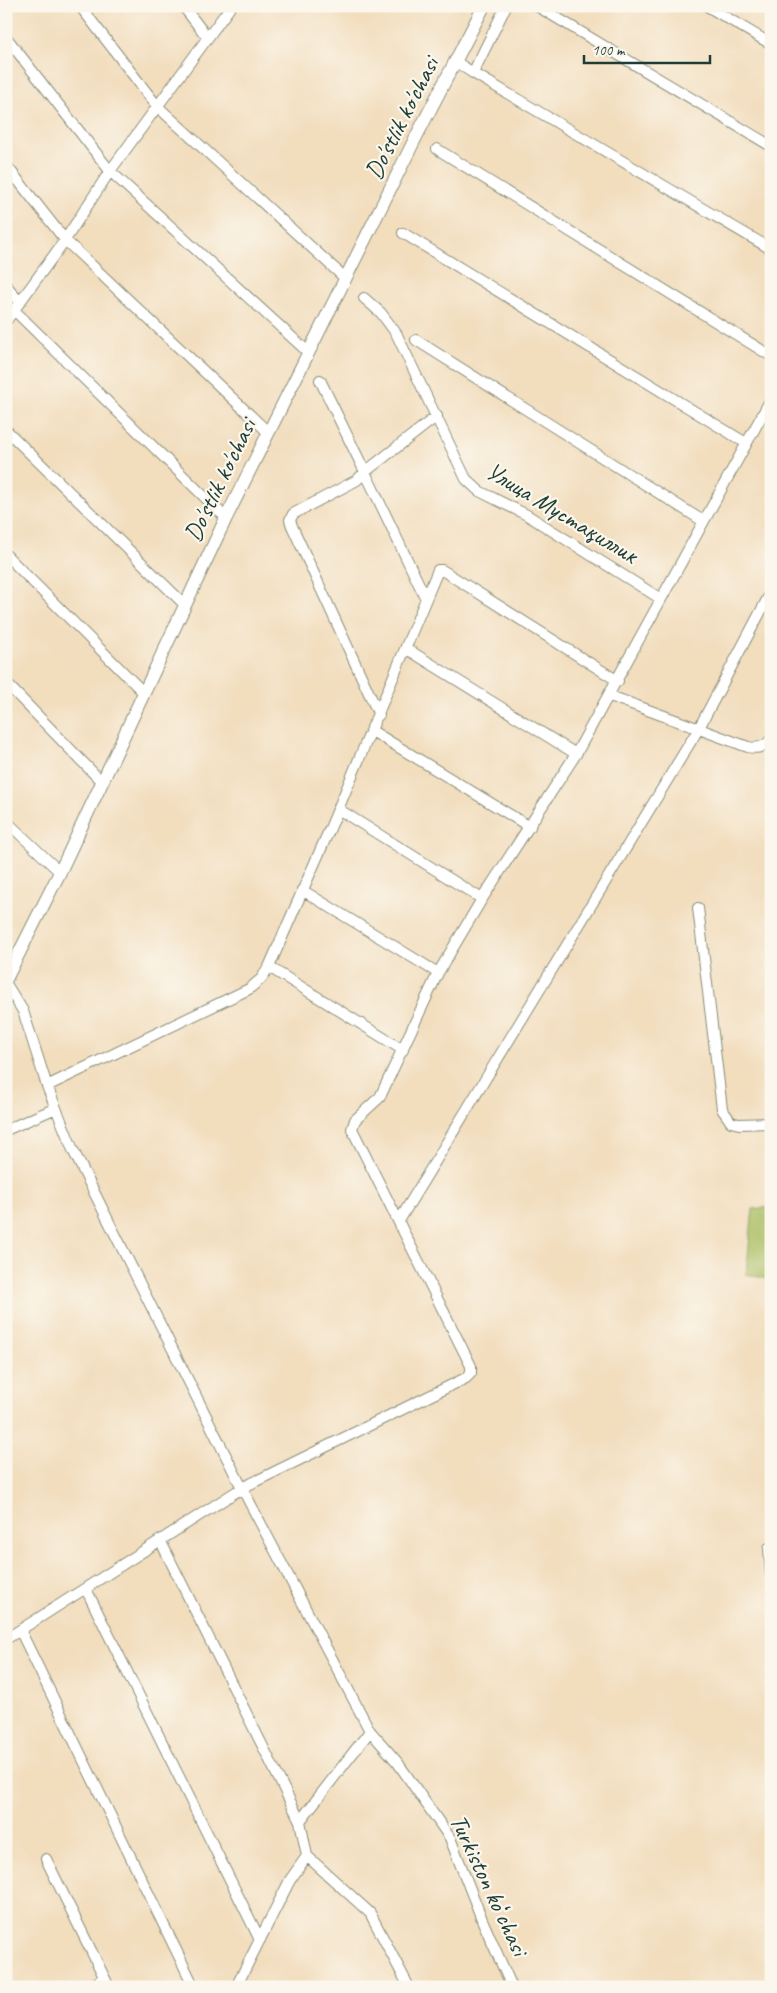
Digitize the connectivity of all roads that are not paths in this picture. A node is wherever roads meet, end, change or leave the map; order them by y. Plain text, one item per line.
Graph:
1 (80, 6) edge
2 (182, 6) edge
3 (231, 6) edge
4 (484, 6) edge
5 (506, 6) edge
6 (537, 6) edge
7 (707, 6) edge
8 (6, 37) edge
9 (207, 37) junction
10 (771, 44) edge
11 (456, 62) junction
12 (473, 72) junction
13 (157, 106) junction
14 (771, 146) edge
15 (437, 149) dead end
16 (6, 165) edge
17 (110, 171) junction
18 (403, 233) dead end
19 (65, 240) junction
20 (771, 249) edge
21 (346, 280) junction
22 (6, 285) edge
23 (364, 298) dead end
24 (17, 306) junction
25 (6, 321) edge
26 (416, 340) dead end
27 (308, 352) junction
28 (771, 356) edge
29 (320, 380) dead end
30 (771, 399) edge
31 (438, 416) junction
32 (6, 430) edge
33 (269, 433) junction
34 (746, 443) junction
35 (365, 472) junction
36 (226, 518) junction
37 (703, 521) junction
38 (6, 555) edge
39 (771, 592) edge
40 (426, 599) junction
41 (661, 599) junction
42 (184, 605) junction
43 (407, 649) junction
44 (618, 681) junction
45 (6, 683) edge
46 (143, 692) junction
47 (610, 696) junction
48 (379, 715) junction
49 (699, 728) junction
50 (372, 731) junction
51 (771, 739) edge
52 (576, 754) junction
53 (101, 782) junction
54 (338, 809) junction
55 (6, 820) edge
56 (530, 827) junction
57 (60, 872) junction
58 (302, 890) junction
59 (482, 899) junction
60 (698, 908) dead end
61 (269, 967) junction
62 (438, 973) junction
63 (6, 979) edge
64 (6, 984) edge
65 (403, 1050) junction
66 (47, 1086) junction
67 (56, 1108) junction
68 (771, 1123) edge
69 (6, 1130) edge
70 (399, 1222) junction
71 (242, 1488) junction
72 (160, 1540) junction
73 (770, 1548) dead end
74 (771, 1575) edge
75 (86, 1588) junction
76 (20, 1630) junction
77 (6, 1639) edge
78 (370, 1731) junction
79 (300, 1821) junction
80 (308, 1856) junction
81 (46, 1860) dead end
82 (260, 1940) junction
83 (107, 1982) edge
84 (511, 1986) edge
85 (90, 1987) edge
86 (194, 1987) edge
87 (236, 1987) edge
88 (408, 1987) edge

1 - 13 street
2 - 9 street
3 - 9 street
4 - 11 street, Do'stlik ko'chasi
5 - 12 street
6 - 14 street
7 - 10 street
8 - 17 street
9 - 13 street
11 - 12 street
11 - 21 street, Do'stlik ko'chasi
12 - 20 street
13 - 17 street
13 - 21 street
15 - 28 street
16 - 19 street
17 - 19 street
17 - 27 street
18 - 34 street
19 - 24 street
19 - 33 street
21 - 27 street, Do'stlik ko'chasi
22 - 24 street
23 - 31 street, Улица Мустақиллик
24 - 25 street
24 - 36 street
26 - 37 street
27 - 33 street, Do'stlik ko'chasi
29 - 35 street
30 - 34 street
31 - 35 street
31 - 41 street, Улица Мустақиллик
32 - 42 street
33 - 36 street, Do'stlik ko'chasi
34 - 37 street
35 - 40 street
35 - 48 street
36 - 42 street, Do'stlik ko'chasi
37 - 41 street
38 - 46 street
39 - 49 street
40 - 43 street
40 - 44 street
41 - 44 street
42 - 46 street, Do'stlik ko'chasi
43 - 48 street
43 - 52 street
44 - 47 street
45 - 53 street
46 - 53 street, Do'stlik ko'chasi
47 - 49 street
47 - 52 street
48 - 50 street
49 - 51 street
49 - 70 street
50 - 54 street
50 - 56 street
52 - 56 street
53 - 57 street, Do'stlik ko'chasi
54 - 58 street
54 - 59 street
55 - 57 street
56 - 59 street
57 - 63 street, Do'stlik ko'chasi
58 - 61 street
58 - 62 street
59 - 62 street
60 - 68 street
61 - 65 street
61 - 66 street
62 - 65 street
64 - 66 street, Turkiston koʻchasi
65 - 70 street
66 - 67 street, Turkiston koʻchasi
67 - 69 street
67 - 71 street, Turkiston koʻchasi
70 - 71 street
71 - 72 street
71 - 78 street, Turkiston koʻchasi
72 - 75 street
72 - 79 street
73 - 74 street
75 - 76 street
75 - 82 street
76 - 77 street
76 - 86 street
78 - 79 street
78 - 84 street, Turkiston koʻchasi
79 - 80 street
80 - 82 street
80 - 88 street
81 - 83 street
82 - 87 street
83 - 85 street

